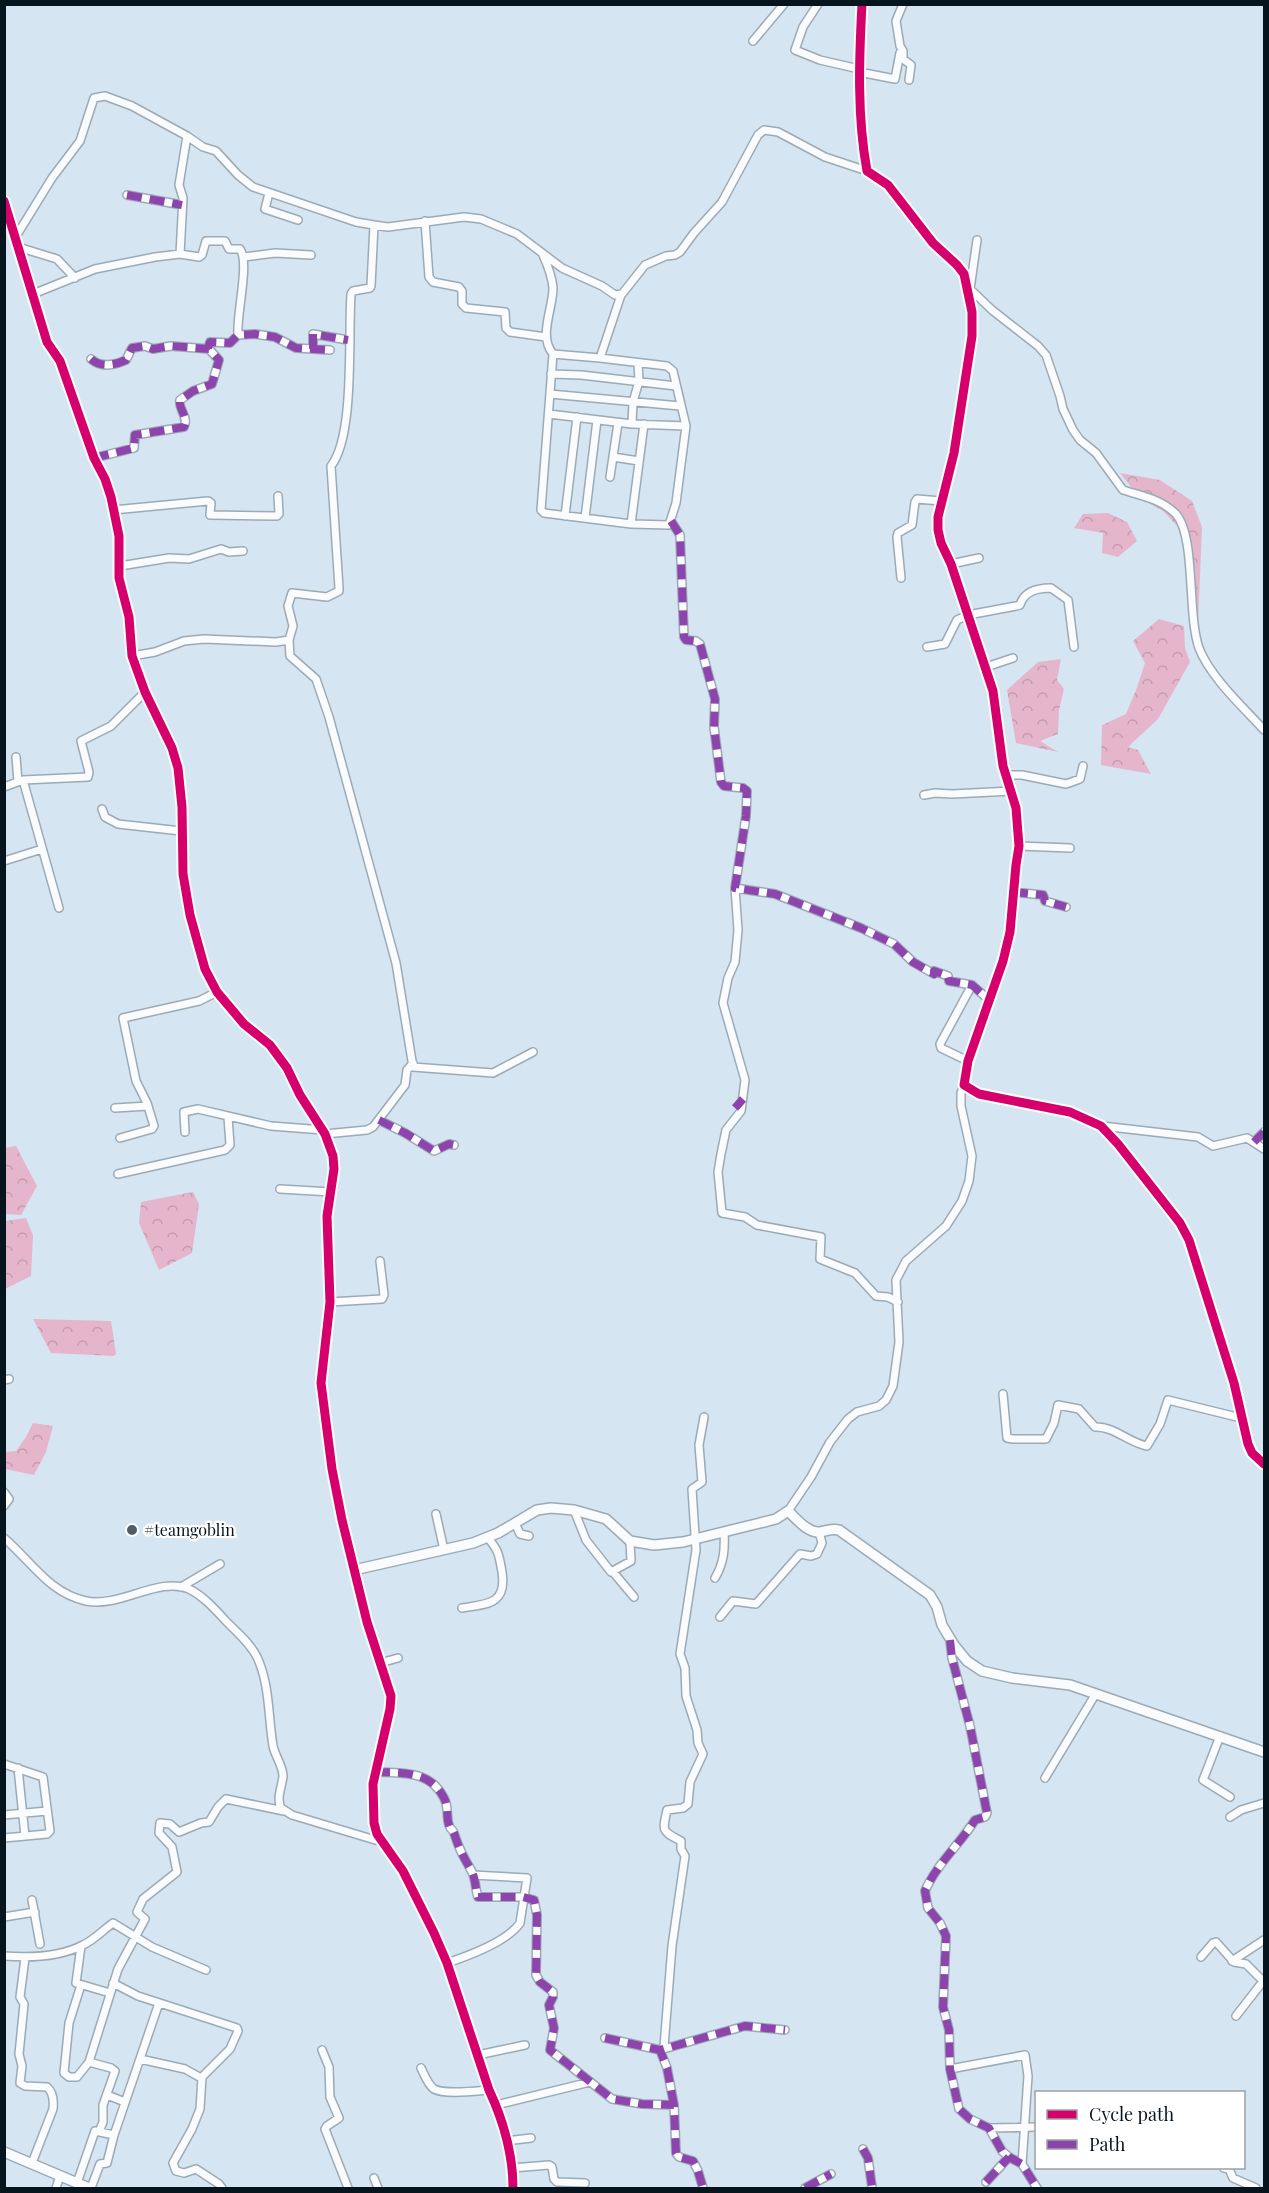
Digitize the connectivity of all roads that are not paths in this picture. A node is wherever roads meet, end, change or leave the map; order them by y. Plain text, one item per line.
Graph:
1 (784, 4) edge
2 (818, 4) edge
3 (862, 4) edge
4 (903, 4) edge
5 (753, 41) dead end
6 (901, 48) junction
7 (859, 70) junction
8 (909, 80) dead end
9 (187, 136) junction
10 (867, 171) junction
11 (269, 193) junction
12 (127, 195) dead end
13 (5, 202) edge
14 (182, 205) junction
15 (298, 220) dead end
16 (425, 220) junction
17 (374, 225) junction
18 (977, 240) dead end
19 (16, 242) junction
20 (542, 253) junction
21 (180, 254) junction
22 (311, 255) dead end
23 (244, 257) junction
24 (75, 278) junction
25 (968, 287) junction
26 (33, 294) junction
27 (621, 295) junction
28 (238, 335) junction
29 (546, 337) junction
30 (348, 340) junction
31 (209, 349) junction
32 (313, 349) junction
33 (330, 350) dead end
34 (553, 354) junction
35 (600, 358) junction
36 (91, 359) dead end
37 (638, 363) junction
38 (551, 374) junction
39 (639, 381) junction
40 (676, 386) junction
41 (550, 394) junction
42 (633, 402) junction
43 (680, 406) junction
44 (549, 414) junction
45 (577, 417) junction
46 (597, 420) junction
47 (618, 423) junction
48 (632, 424) junction
49 (644, 424) junction
50 (686, 426) junction
51 (613, 457) junction
52 (94, 458) junction
53 (639, 460) junction
54 (610, 477) dead end
55 (278, 496) dead end
56 (941, 501) junction
57 (113, 510) junction
58 (565, 516) junction
59 (585, 518) junction
60 (671, 521) junction
61 (631, 524) junction
62 (243, 551) dead end
63 (979, 558) dead end
64 (951, 564) junction
65 (120, 566) junction
66 (901, 578) dead end
67 (968, 615) junction
68 (289, 640) junction
69 (927, 647) dead end
70 (1074, 647) dead end
71 (132, 656) junction
72 (1013, 658) dead end
73 (986, 667) junction
74 (145, 692) junction
75 (1264, 730) edge
76 (16, 757) dead end
77 (1083, 766) dead end
78 (1005, 775) junction
79 (21, 780) junction
80 (4, 787) edge
81 (1012, 791) junction
82 (924, 795) dead end
83 (102, 809) dead end
84 (181, 831) junction
85 (1019, 846) junction
86 (42, 849) junction
87 (1070, 849) dead end
88 (4, 861) edge
89 (735, 888) junction
90 (1013, 892) junction
91 (1066, 907) dead end
92 (59, 908) dead end
93 (972, 985) junction
94 (217, 992) junction
95 (989, 1000) junction
96 (533, 1052) dead end
97 (968, 1061) junction
98 (412, 1063) junction
99 (964, 1085) junction
100 (743, 1099) junction
101 (148, 1106) junction
102 (115, 1108) dead end
103 (735, 1108) dead end
104 (228, 1117) junction
105 (379, 1120) junction
106 (1101, 1126) junction
107 (185, 1132) dead end
108 (324, 1132) junction
109 (1264, 1132) edge
110 (120, 1138) dead end
111 (1254, 1142) junction
112 (454, 1145) dead end
113 (1264, 1149) edge
114 (118, 1174) dead end
115 (280, 1189) dead end
116 (331, 1192) junction
117 (380, 1260) dead end
118 (330, 1302) junction
119 (898, 1302) junction
120 (1003, 1394) dead end
121 (704, 1417) dead end
122 (1241, 1418) junction
123 (1264, 1464) edge
124 (4, 1492) edge
125 (4, 1506) edge
126 (574, 1510) junction
127 (788, 1511) junction
128 (436, 1514) dead end
129 (515, 1523) junction
130 (724, 1532) junction
131 (819, 1532) junction
132 (529, 1536) dead end
133 (4, 1538) edge
134 (488, 1538) junction
135 (695, 1540) junction
136 (630, 1541) junction
137 (444, 1550) junction
138 (220, 1564) dead end
139 (354, 1570) junction
140 (613, 1572) junction
141 (715, 1578) dead end
142 (181, 1587) junction
143 (634, 1597) dead end
144 (462, 1608) dead end
145 (720, 1617) dead end
146 (951, 1640) junction
147 (398, 1658) dead end
148 (381, 1663) junction
149 (1095, 1695) junction
150 (1220, 1736) junction
151 (1264, 1752) edge
152 (4, 1764) edge
153 (18, 1768) junction
154 (375, 1772) junction
155 (1045, 1778) dead end
156 (1230, 1797) dead end
157 (1264, 1803) edge
158 (48, 1811) junction
159 (284, 1811) junction
160 (23, 1814) junction
161 (4, 1815) edge
162 (1230, 1817) dead end
163 (26, 1836) junction
164 (4, 1838) edge
165 (382, 1842) junction
166 (473, 1875) junction
167 (523, 1897) junction
168 (32, 1900) dead end
169 (35, 1912) junction
170 (4, 1917) edge
171 (136, 1938) junction
172 (1264, 1940) edge
173 (40, 1944) dead end
174 (81, 1946) junction
175 (4, 1956) edge
176 (1201, 1957) dead end
177 (25, 1958) junction
178 (1232, 1961) junction
179 (447, 1963) junction
180 (206, 1970) dead end
181 (1264, 1981) edge
182 (113, 1983) junction
183 (81, 1985) junction
184 (110, 1992) junction
185 (159, 2003) junction
186 (1236, 2016) dead end
187 (785, 2030) dead end
188 (605, 2038) dead end
189 (525, 2045) dead end
190 (662, 2049) junction
191 (322, 2050) dead end
192 (478, 2055) junction
193 (140, 2058) junction
194 (89, 2062) junction
195 (421, 2068) dead end
196 (950, 2069) junction
197 (201, 2078) junction
198 (590, 2082) junction
199 (489, 2090) junction
200 (107, 2095) junction
201 (126, 2102) junction
202 (496, 2105) junction
203 (674, 2105) junction
204 (1023, 2126) junction
205 (1035, 2127) edge
206 (989, 2128) junction
207 (99, 2132) junction
208 (114, 2135) junction
209 (531, 2138) dead end
210 (506, 2141) junction
211 (863, 2149) dead end
212 (4, 2152) edge
213 (1009, 2157) junction
214 (32, 2163) junction
215 (1022, 2164) junction
216 (512, 2168) junction
217 (1229, 2169) edge
218 (831, 2174) dead end
219 (60, 2176) junction
220 (374, 2178) dead end
221 (986, 2182) dead end
222 (77, 2183) junction
223 (585, 2183) dead end
224 (56, 2188) edge
225 (90, 2188) edge
226 (222, 2188) edge
227 (348, 2188) edge
228 (378, 2188) edge
229 (513, 2188) edge
230 (703, 2188) edge
231 (805, 2188) edge
232 (873, 2188) edge
233 (1038, 2188) edge
234 (1253, 2188) edge

1 - 5 street
2 - 7 street
3 - 7 street
4 - 6 street
6 - 7 street
6 - 8 street
7 - 10 street
9 - 11 street
9 - 14 street
9 - 19 street
10 - 25 street
10 - 27 street
11 - 15 street
11 - 17 street
12 - 14 street
13 - 19 street
14 - 21 street
16 - 17 street
16 - 20 street
16 - 29 street
17 - 30 street
18 - 25 street
19 - 24 street
19 - 26 street
20 - 27 street
20 - 29 street
21 - 23 street
21 - 24 street
22 - 23 street
23 - 28 street
24 - 26 street
25 - 56 street
25 - 75 street
26 - 52 street
27 - 35 street
28 - 31 street
28 - 32 street
29 - 34 street
30 - 32 street
30 - 68 street
31 - 36 street
31 - 52 street
32 - 33 street
34 - 35 street
34 - 38 street
35 - 37 street
37 - 39 street
37 - 40 street
38 - 39 street
38 - 41 street
39 - 40 street
39 - 42 street
40 - 43 street
41 - 42 street
41 - 44 street
42 - 43 street
42 - 48 street
43 - 50 street
44 - 45 street
44 - 58 street
45 - 46 street
45 - 58 street
46 - 47 street
46 - 59 street
47 - 48 street
47 - 51 street
48 - 49 street
49 - 50 street
49 - 53 street
50 - 60 street
51 - 53 street
51 - 54 street
52 - 57 street
53 - 61 street
55 - 57 street
56 - 64 street
56 - 66 street
57 - 65 street
58 - 59 street
59 - 61 street
60 - 61 street
60 - 89 street
62 - 65 street
63 - 64 street
64 - 67 street
65 - 71 street
67 - 69 street
67 - 70 street
67 - 73 street
68 - 71 street
68 - 98 street
71 - 74 street
72 - 73 street
73 - 78 street
74 - 79 street
74 - 84 street
76 - 79 street
77 - 78 street
78 - 81 street
79 - 80 street
79 - 86 street
81 - 82 street
81 - 85 street
83 - 84 street
84 - 94 street
85 - 87 street
85 - 90 street
86 - 88 street
86 - 92 street
89 - 93 street
89 - 100 street
90 - 91 street
90 - 95 street
93 - 95 street
93 - 97 street
94 - 101 street
94 - 108 street
95 - 97 street
96 - 98 street
97 - 99 street
98 - 105 street
99 - 106 street
99 - 119 street
100 - 103 street
100 - 119 street
101 - 102 street
101 - 110 street
104 - 107 street
104 - 108 street
104 - 114 street
105 - 108 street
105 - 112 street
106 - 111 street
106 - 122 street
108 - 116 street
109 - 111 street
111 - 113 street
115 - 116 street
116 - 118 street
117 - 118 street
118 - 139 street
119 - 127 street
120 - 122 street
121 - 135 street
122 - 123 street
124 - 125 street
126 - 129 street
126 - 136 street
126 - 140 street
127 - 130 street
127 - 131 street
128 - 137 street
129 - 132 street
129 - 134 street
130 - 135 street
130 - 141 street
131 - 145 street
131 - 146 street
133 - 142 street
134 - 137 street
134 - 144 street
135 - 136 street
135 - 190 street
136 - 140 street
137 - 139 street
138 - 142 street
139 - 148 street
140 - 143 street
142 - 159 street
146 - 149 street
146 - 196 street
147 - 148 street
148 - 154 street
149 - 150 street
149 - 155 street
150 - 151 street
150 - 156 street
152 - 153 street
153 - 158 street
153 - 160 street
154 - 165 street
154 - 166 street
157 - 162 street
158 - 160 street
158 - 163 street
159 - 165 street
159 - 171 street
160 - 161 street
160 - 163 street
163 - 164 street
165 - 179 street
166 - 167 street
166 - 167 street
167 - 179 street
167 - 198 street
168 - 169 street
169 - 170 street
169 - 173 street
171 - 174 street
171 - 180 street
171 - 182 street
172 - 178 street
174 - 177 street
174 - 183 street
175 - 177 street
176 - 178 street
177 - 214 street
178 - 181 street
179 - 192 street
181 - 186 street
182 - 184 street
182 - 185 street
183 - 184 street
183 - 194 street
184 - 194 street
185 - 193 street
185 - 197 street
187 - 190 street
188 - 190 street
189 - 192 street
190 - 203 street
191 - 227 street
192 - 199 street
193 - 197 street
193 - 201 street
194 - 200 street
195 - 199 street
196 - 204 street
196 - 206 street
197 - 226 street
198 - 202 street
198 - 203 street
199 - 202 street
200 - 201 street
200 - 207 street
201 - 208 street
202 - 210 street
203 - 230 street
204 - 205 street
204 - 206 street
204 - 215 street
206 - 213 street
207 - 208 street
207 - 222 street
208 - 225 street
209 - 210 street
210 - 216 street
211 - 232 street
212 - 214 street
213 - 215 street
213 - 221 street
214 - 219 street
215 - 233 street
216 - 223 street
216 - 229 street
217 - 234 street
218 - 231 street
219 - 222 street
219 - 224 street
220 - 228 street
222 - 225 street

